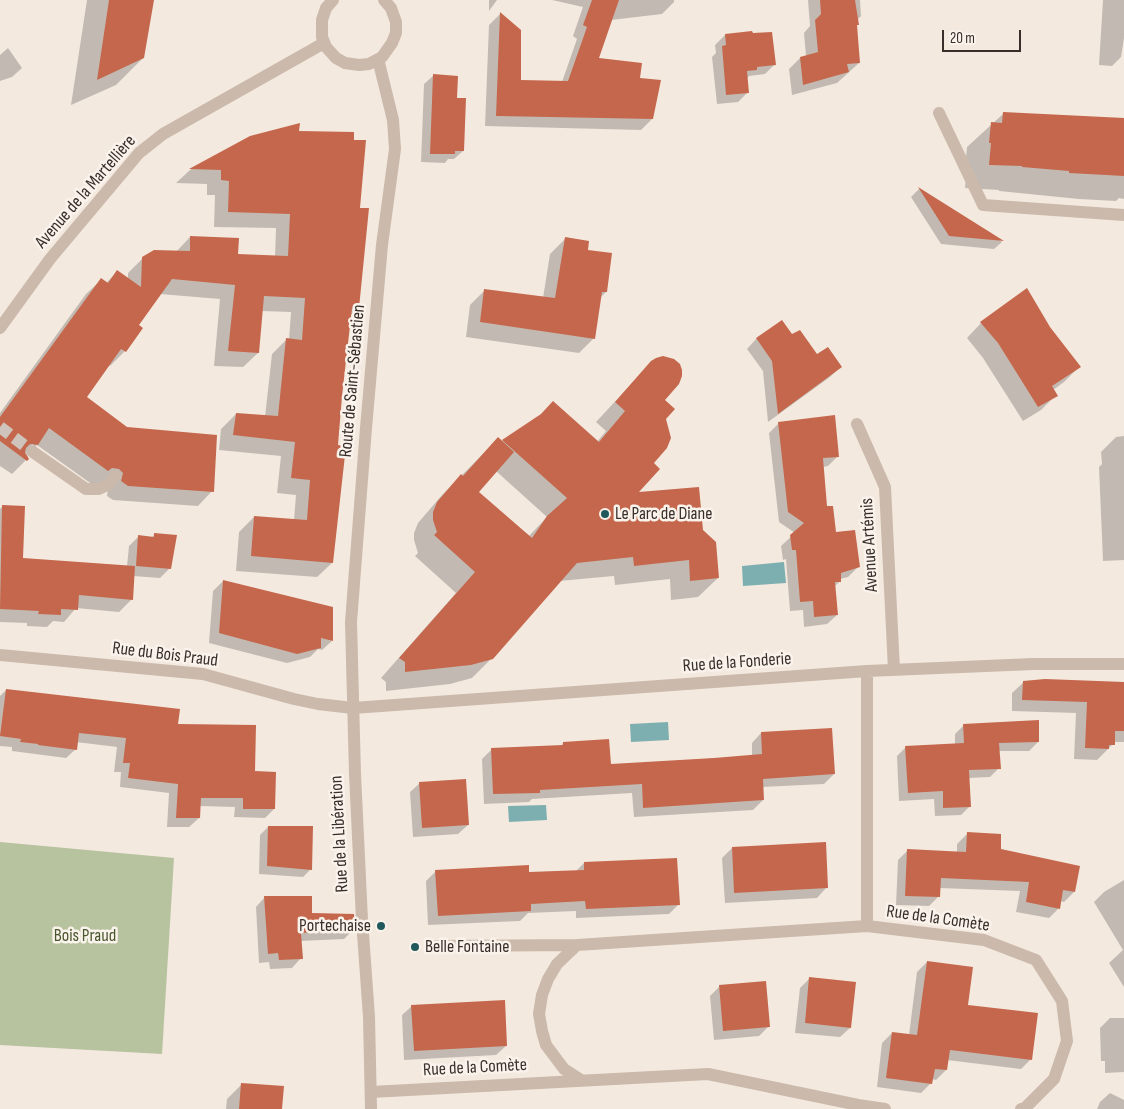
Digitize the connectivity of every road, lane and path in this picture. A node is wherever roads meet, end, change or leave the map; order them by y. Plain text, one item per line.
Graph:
1 (384, 0) edge
2 (400, 0) edge
3 (325, 3) edge
4 (394, 16) junction
5 (324, 43) junction
6 (378, 60) junction
7 (939, 113) dead end
8 (1124, 215) edge
9 (0, 306) edge
10 (11, 313) junction
11 (0, 328) edge
12 (857, 424) dead end
13 (33, 452) tunnel mouth
14 (114, 476) dead end
15 (0, 655) edge
16 (1124, 664) edge
17 (894, 670) junction
18 (867, 671) junction
19 (353, 708) junction
20 (867, 926) junction
21 (577, 945) junction
22 (436, 946) dead end
23 (581, 1080) junction
24 (371, 1092) junction
25 (372, 1109) edge
26 (885, 1109) edge
27 (1021, 1109) edge

1 - 4 street
2 - 4 street
3 - 5 street
4 - 6 street
5 - 6 street
5 - 10 street, Avenue de la Martellière
6 - 19 street, Route de Saint-Sébastien
7 - 8 street
9 - 10 street
10 - 11 street, Avenue de la Martellière
12 - 17 street, Avenue Artémis
13 - 14 street
15 - 19 street, Rue du Bois Praud
16 - 17 street, Rue de la Fonderie
17 - 18 street, Rue de la Fonderie
18 - 19 street, Rue de la Fonderie
18 - 20 street, Rue de la Comète
19 - 24 street, Rue de la Libération
20 - 21 street, Rue de la Comète
20 - 27 street, Rue de la Comète
21 - 22 street, Rue de la Comète
21 - 23 street, Rue de la Comète
23 - 24 street, Rue de la Comète
23 - 26 street, Rue de la Comète
24 - 25 street, Rue de la Libération

